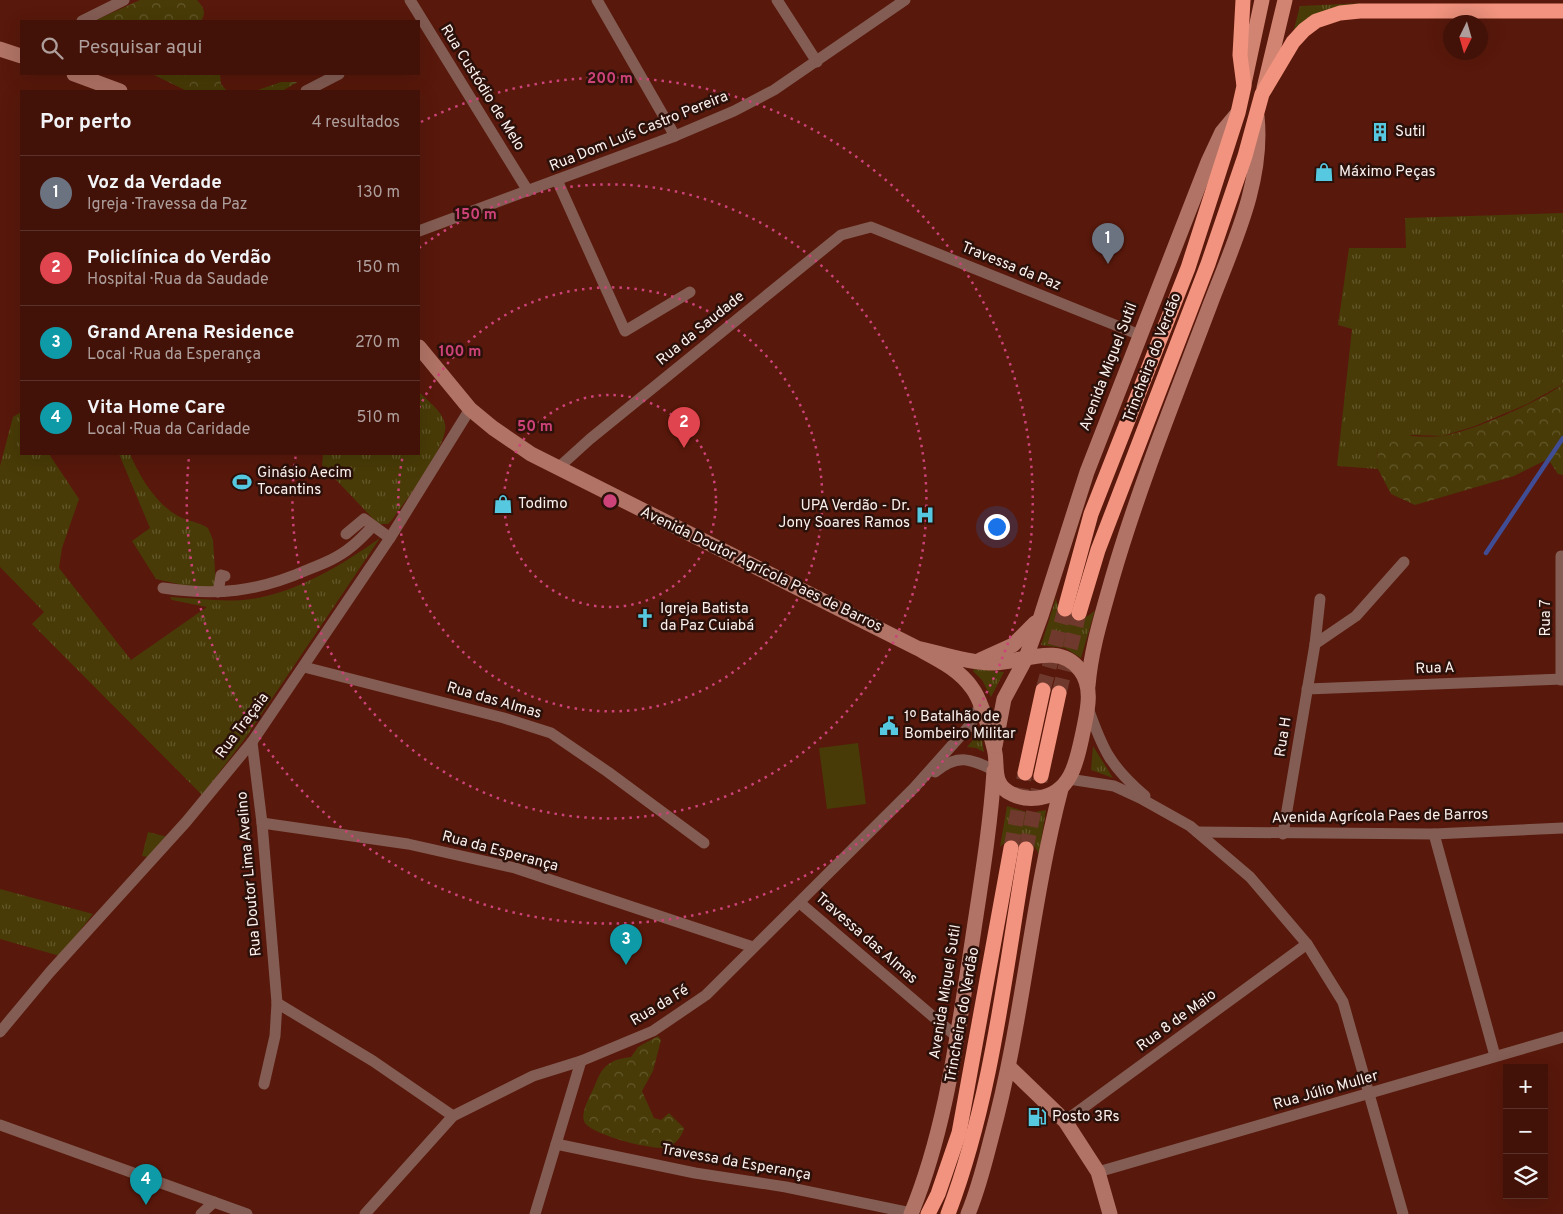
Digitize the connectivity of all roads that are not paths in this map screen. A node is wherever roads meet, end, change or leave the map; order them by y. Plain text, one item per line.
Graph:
1 (124, 0) edge
2 (410, 0) edge
3 (597, 0) edge
4 (777, 0) edge
5 (905, 0) edge
6 (1243, 0) edge
7 (1262, 0) edge
8 (1285, 0) edge
9 (1563, 11) edge
10 (84, 20) edge
11 (419, 20) edge
12 (423, 29) edge
13 (0, 49) edge
14 (20, 56) edge
15 (816, 62) junction
16 (77, 75) edge
17 (337, 75) edge
18 (1244, 86) junction
19 (117, 90) edge
20 (308, 90) edge
21 (1262, 94) junction
22 (1238, 113) junction
23 (1257, 116) junction
24 (675, 136) junction
25 (557, 180) junction
26 (528, 191) junction
27 (871, 227) joint
28 (420, 230) edge
29 (690, 292) dead end
30 (1140, 336) junction
31 (420, 348) edge
32 (470, 409) junction
33 (558, 468) junction
34 (374, 526) junction
35 (346, 534) dead end
36 (390, 538) junction
37 (1561, 556) dead end
38 (1404, 562) dead end
39 (225, 576) dead end
40 (163, 588) dead end
41 (218, 592) junction
42 (1320, 599) dead end
43 (1041, 616) junction
44 (1316, 644) junction
45 (917, 648) junction
46 (1025, 660) junction
47 (975, 662) junction
48 (304, 667) junction
49 (1562, 680) edge
50 (1088, 688) junction
51 (1307, 689) junction
52 (1043, 690) tunnel mouth
53 (1059, 693) tunnel mouth
54 (980, 705) junction
55 (1088, 708) junction
56 (252, 742) junction
57 (995, 750) junction
58 (994, 770) junction
59 (1025, 773) tunnel mouth
60 (1041, 776) tunnel mouth
61 (1065, 784) junction
62 (914, 788) junction
63 (1163, 811) junction
64 (262, 823) junction
65 (1563, 828) edge
66 (1198, 832) junction
67 (1283, 834) junction
68 (1434, 834) junction
69 (704, 843) dead end
70 (1011, 848) tunnel mouth
71 (1026, 849) tunnel mouth
72 (800, 903) junction
73 (1307, 944) junction
74 (753, 947) junction
75 (277, 1003) junction
76 (0, 1032) edge
77 (957, 1037) junction
78 (1563, 1037) edge
79 (1495, 1056) junction
80 (581, 1061) junction
81 (1008, 1068) junction
82 (264, 1084) dead end
83 (1029, 1087) junction
84 (1003, 1092) junction
85 (1369, 1094) junction
86 (453, 1116) junction
87 (1065, 1121) junction
88 (0, 1125) edge
89 (556, 1144) junction
90 (1098, 1172) junction
91 (214, 1202) junction
92 (201, 1214) edge
93 (247, 1214) edge
94 (365, 1214) edge
95 (535, 1214) edge
96 (911, 1214) edge
97 (928, 1214) edge
98 (948, 1214) edge
99 (968, 1214) edge
100 (1110, 1214) edge
101 (1403, 1214) edge

1 - 10 street
2 - 11 street, Rua Custódio de Melo
3 - 24 street
4 - 15 street
5 - 15 street, Rua Dom Luís Castro Pereira
6 - 18 highway
7 - 18 main road, Avenida Miguel Sutil
8 - 21 main road
9 - 21 highway
12 - 26 street, Rua Custódio de Melo
13 - 14 street
15 - 24 street, Rua Dom Luís Castro Pereira
16 - 19 street
17 - 20 street
18 - 22 highway, Avenida Miguel Sutil
21 - 23 highway
22 - 23 highway, Trincheira do Verdão
22 - 30 street, Avenida Miguel Sutil
23 - 50 street
24 - 25 street, Rua Dom Luís Castro Pereira
25 - 26 street, Rua Dom Luís Castro Pereira
25 - 29 street
26 - 28 street, Rua Dom Luís Castro Pereira
27 - 30 street, Travessa da Paz
27 - 33 street, Rua da Saudade
30 - 43 street, Avenida Miguel Sutil
31 - 32 street, Avenida Doutor Agrícola Paes de Barros
32 - 33 street, Avenida Doutor Agrícola Paes de Barros
32 - 36 street, Rua Traçaia
33 - 45 street, Avenida Doutor Agrícola Paes de Barros
34 - 35 street
34 - 36 street
34 - 41 street
36 - 48 street, Rua Traçaia
37 - 49 street, Rua 7
38 - 44 street
39 - 41 street
40 - 41 street
42 - 44 street, Rua H
43 - 46 street, Avenida Miguel Sutil
43 - 47 street
44 - 51 street, Rua H
45 - 47 street, Avenida Doutor Agrícola Paes de Barros
45 - 54 street, Avenida Doutor Agrícola Paes de Barros
46 - 47 street, Avenida Doutor Agrícola Paes de Barros
46 - 50 street, Avenida Doutor Agrícola Paes de Barros
46 - 57 street, Avenida Miguel Sutil
48 - 56 street, Rua Traçaia
48 - 69 street, Rua das Almas
49 - 51 street, Rua A
50 - 55 street, Avenida Doutor Agrícola Paes de Barros
51 - 67 street, Rua H
52 - 59 highway
53 - 60 highway
54 - 57 street, Avenida Doutor Agrícola Paes de Barros
54 - 62 street, Rua da Fé
55 - 61 street
55 - 63 street, Avenida Doutor Agrícola Paes de Barros
56 - 64 street, Rua Doutor Lima Avelino
56 - 76 street, Rua Traçaia
57 - 58 street, Avenida Doutor Agrícola Paes de Barros
58 - 61 street
58 - 62 street, Rua da Fé
58 - 77 street, Avenida Miguel Sutil
61 - 63 street, Avenida Doutor Agrícola Paes de Barros
61 - 81 street
62 - 72 street, Rua da Fé
63 - 66 street, Avenida Doutor Agrícola Paes de Barros
64 - 74 street, Rua da Esperança
64 - 75 street, Rua Doutor Lima Avelino
65 - 68 street, Avenida Agrícola Paes de Barros
66 - 67 street, Avenida Agrícola Paes de Barros
66 - 73 street, Avenida Doutor Agrícola Paes de Barros
67 - 68 street, Avenida Agrícola Paes de Barros
68 - 79 street
70 - 97 highway, Trincheira do Verdão
71 - 98 highway
72 - 74 street, Rua da Fé
72 - 77 street, Travessa das Almas
73 - 85 street, Avenida Doutor Agrícola Paes de Barros
73 - 87 street, Rua 8 de Maio
74 - 80 street, Rua da Fé
75 - 82 street, Rua Doutor Lima Avelino
75 - 86 street
77 - 96 street, Avenida Miguel Sutil
78 - 79 street, Rua Júlio Muller
79 - 85 street, Rua Júlio Muller
80 - 86 street, Rua da Fé
80 - 89 street
81 - 83 street
81 - 84 street
83 - 84 street
83 - 87 street
84 - 99 street
85 - 90 street, Rua Júlio Muller
85 - 101 street, Avenida Doutor Agrícola Paes de Barros
86 - 94 street, Rua da Fé
87 - 90 street
88 - 91 street
89 - 95 street
89 - 96 street, Travessa da Esperança
90 - 100 street
91 - 92 street
91 - 93 street

